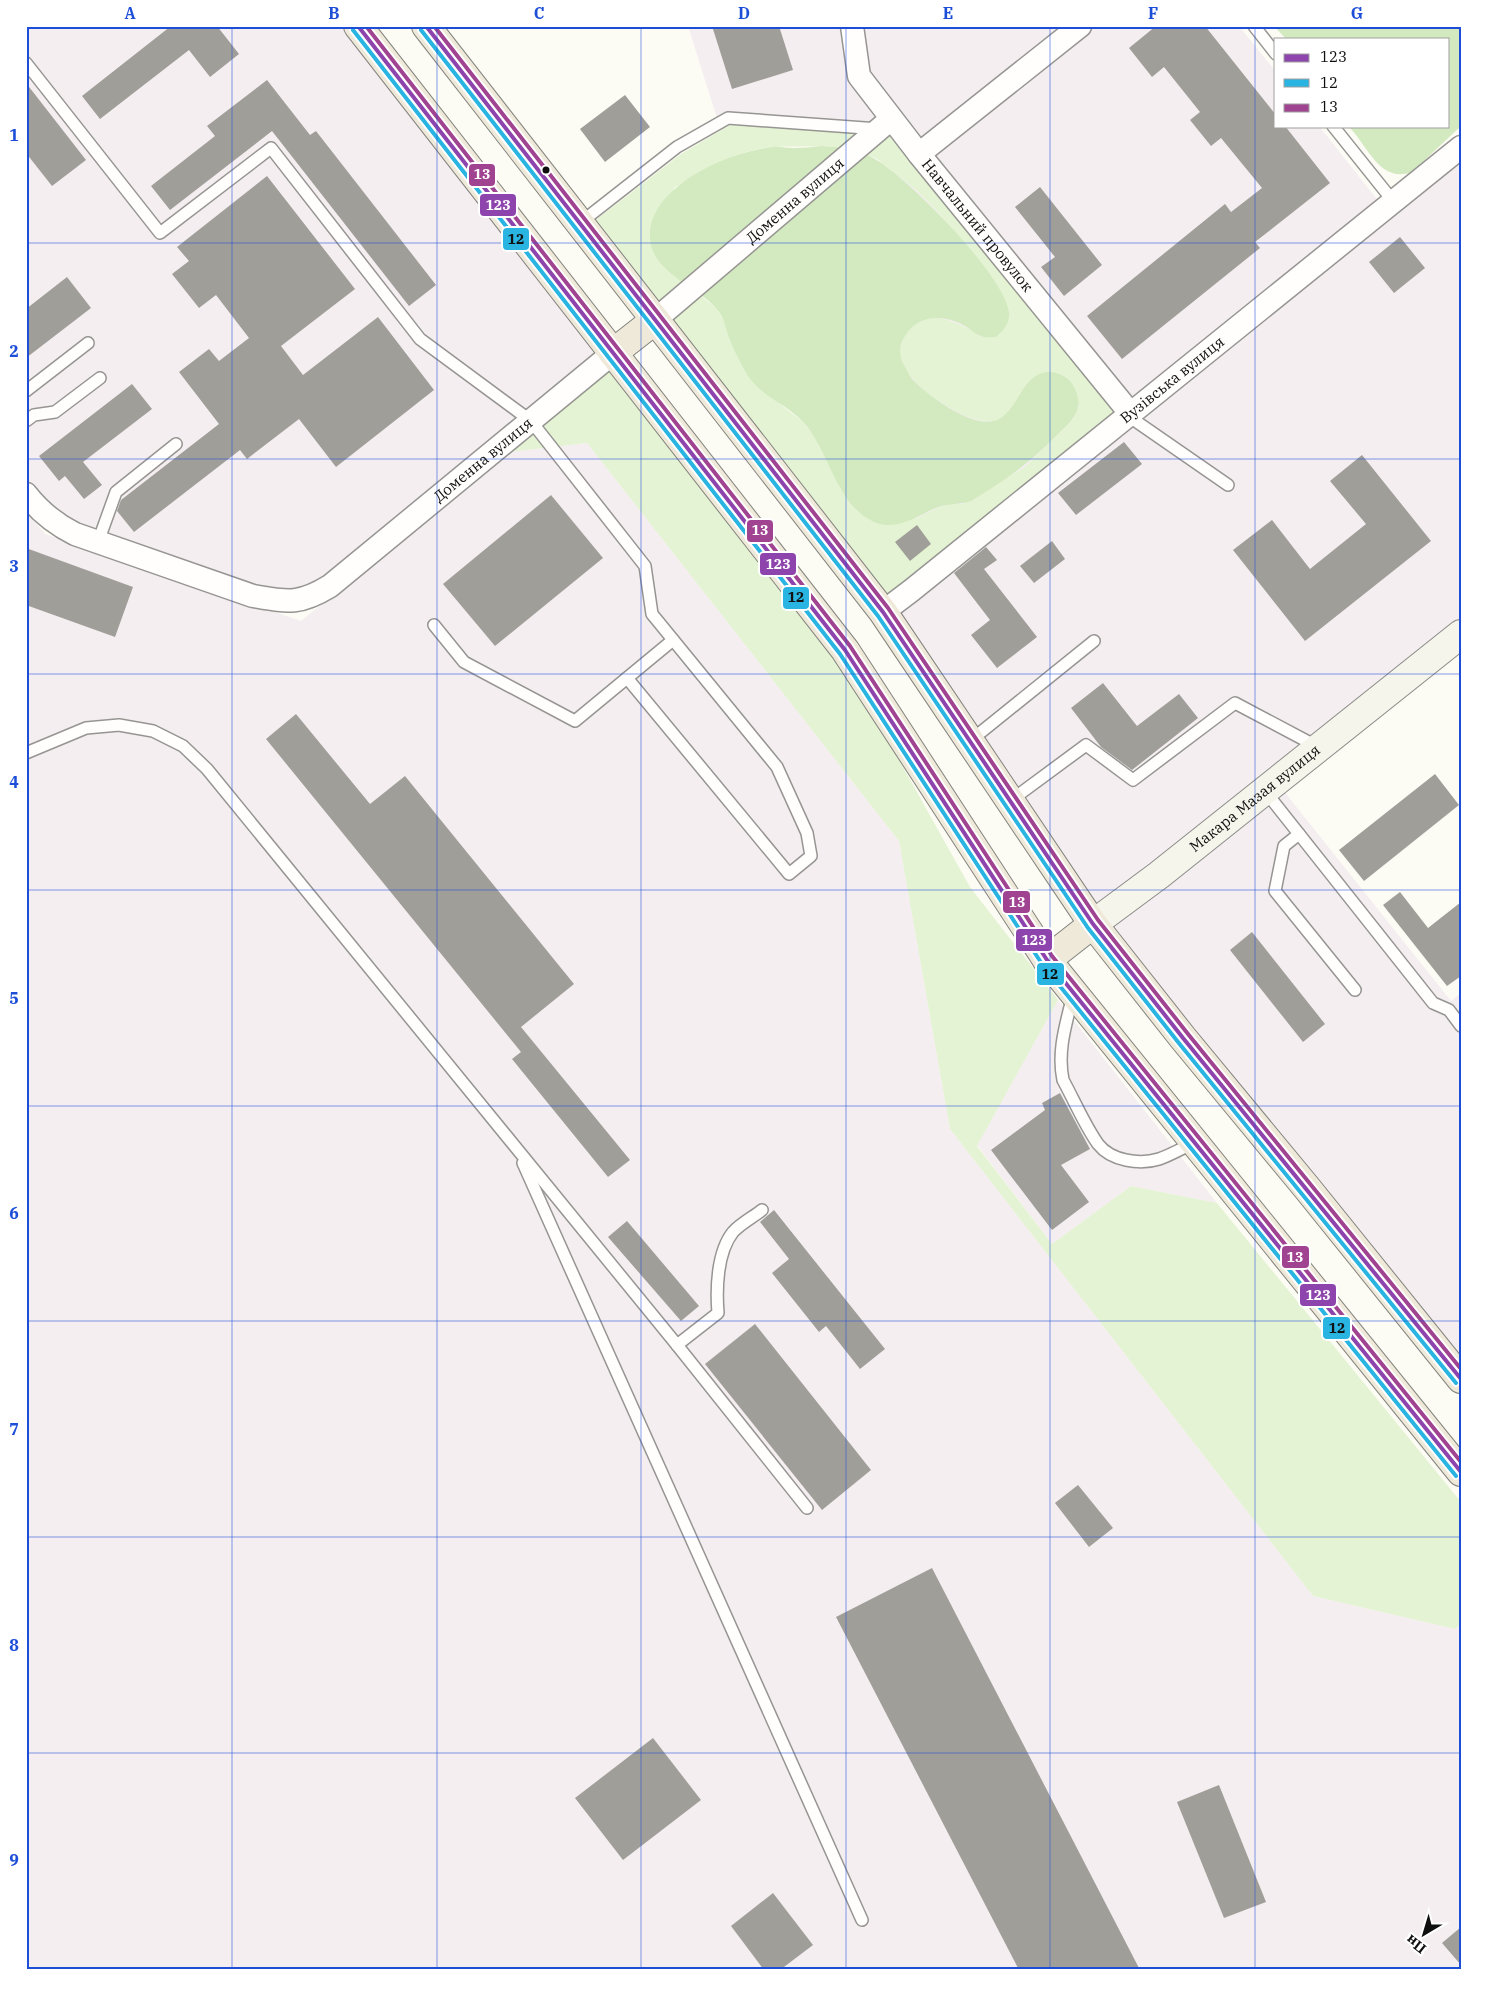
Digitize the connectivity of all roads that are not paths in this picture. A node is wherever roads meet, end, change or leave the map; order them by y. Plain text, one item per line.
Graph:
1 (358, 26) edge
2 (426, 26) edge
3 (852, 26) edge
4 (1254, 26) edge
5 (1072, 29) edge
6 (1274, 51) edge
7 (26, 63) edge
8 (885, 124) junction
9 (1335, 128) edge
10 (1461, 147) edge
11 (919, 154) junction
12 (1393, 201) junction
13 (580, 223) junction
14 (655, 320) junction
15 (88, 343) dead end
16 (613, 353) junction
17 (100, 378) dead end
18 (26, 391) edge
19 (1130, 413) junction
20 (26, 421) edge
21 (531, 421) junction
22 (176, 444) dead end
23 (1228, 485) dead end
24 (26, 494) edge
25 (98, 542) junction
26 (883, 612) junction
27 (434, 625) dead end
28 (1461, 634) edge
29 (673, 640) junction
30 (1094, 642) dead end
31 (627, 678) junction
32 (970, 741) junction
33 (1318, 747) junction
34 (26, 753) edge
35 (1264, 790) junction
36 (1010, 800) junction
37 (1299, 834) junction
38 (1093, 924) junction
39 (1047, 960) junction
40 (1355, 990) dead end
41 (1073, 993) junction
42 (1461, 1026) edge
43 (1194, 1143) junction
44 (516, 1148) junction
45 (762, 1210) dead end
46 (678, 1345) junction
47 (1461, 1379) edge
48 (1461, 1472) edge
49 (807, 1508) dead end
50 (862, 1920) dead end

1 - 16 main road
2 - 13 main road
3 - 8 street, Навчальний провулок
4 - 6 lane
5 - 11 street
7 - 21 lane
8 - 11 street, Навчальний провулок
8 - 13 lane
8 - 14 street, Доменна вулиця
9 - 12 lane
10 - 12 street, Вузівська вулиця
11 - 19 street, Навчальний провулок
12 - 19 street, Вузівська вулиця
13 - 14 main road
14 - 16 main road, Доменна вулиця
14 - 26 main road
15 - 18 lane
16 - 21 street, Доменна вулиця
16 - 39 main road
17 - 20 lane
19 - 23 lane
19 - 26 street, Вузівська вулиця
21 - 25 street, Доменна вулиця
21 - 29 lane
22 - 25 lane
24 - 25 street, Доменна вулиця
26 - 32 main road
27 - 31 lane
28 - 33 main road, Макара Мазая вулиця
29 - 31 lane
29 - 31 lane
30 - 32 lane
32 - 36 main road
33 - 35 main road, Макара Мазая вулиця
33 - 36 lane
34 - 44 lane
35 - 37 lane
35 - 38 main road, Макара Мазая вулиця
36 - 38 main road
37 - 40 lane
37 - 42 lane
38 - 39 main road, Макара Мазая вулиця
38 - 47 main road
39 - 41 main road
41 - 43 main road
41 - 43 lane
43 - 48 main road
44 - 46 lane
44 - 50 lane
45 - 46 lane
46 - 49 lane

